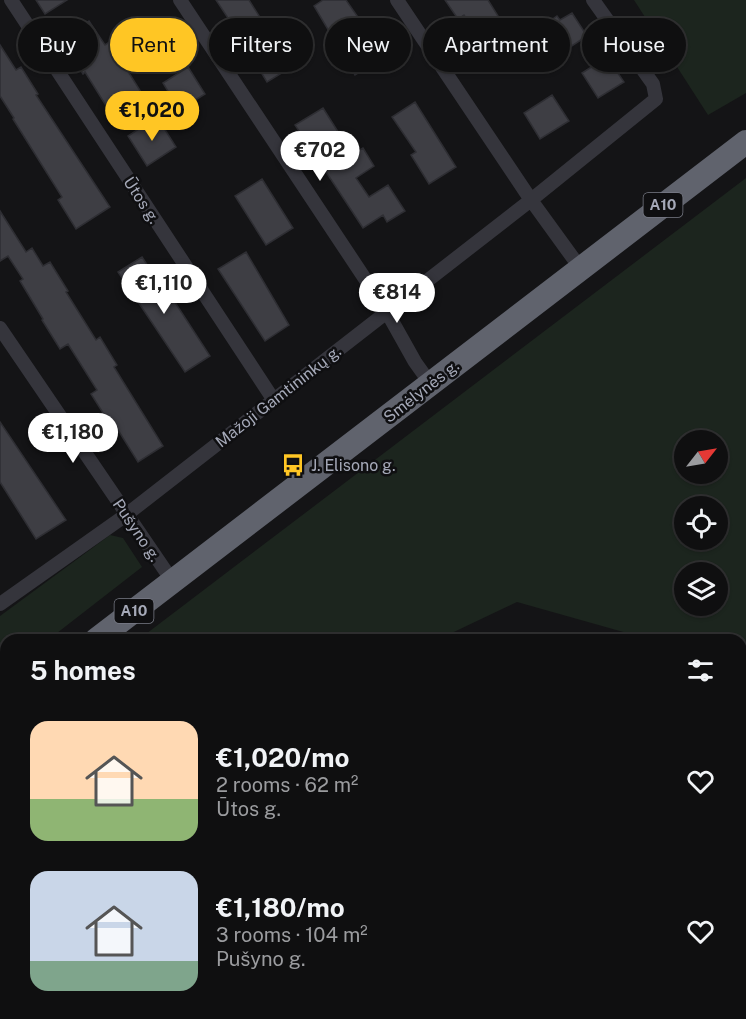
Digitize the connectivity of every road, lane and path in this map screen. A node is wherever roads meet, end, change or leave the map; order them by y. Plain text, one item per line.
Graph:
1 (11, 0) edge
2 (180, 0) edge
3 (397, 0) edge
4 (593, 0) edge
5 (746, 142) edge
6 (531, 200) junction
7 (580, 268) junction
8 (387, 312) junction
9 (0, 328) edge
10 (430, 383) junction
11 (273, 399) junction
12 (126, 515) junction
13 (172, 582) junction
14 (0, 604) edge
15 (104, 634) edge

1 - 11 street, Ūtos g.
2 - 8 street
3 - 6 street
4 - 6 street, Mažoji Gamtininkų g.
5 - 7 highway, Smėlynės g. / A10
6 - 7 street
6 - 8 street, Mažoji Gamtininkų g.
7 - 10 highway, Smėlynės g. / A10
8 - 10 street
8 - 11 street, Mažoji Gamtininkų g.
9 - 12 street, Pušyno g.
10 - 13 highway, Smėlynės g. / A10
11 - 12 street, Mažoji Gamtininkų g.
12 - 13 street, Pušyno g.
12 - 14 street, Mažoji Gamtininkų g.
13 - 15 highway, Smėlynės g. / A10

